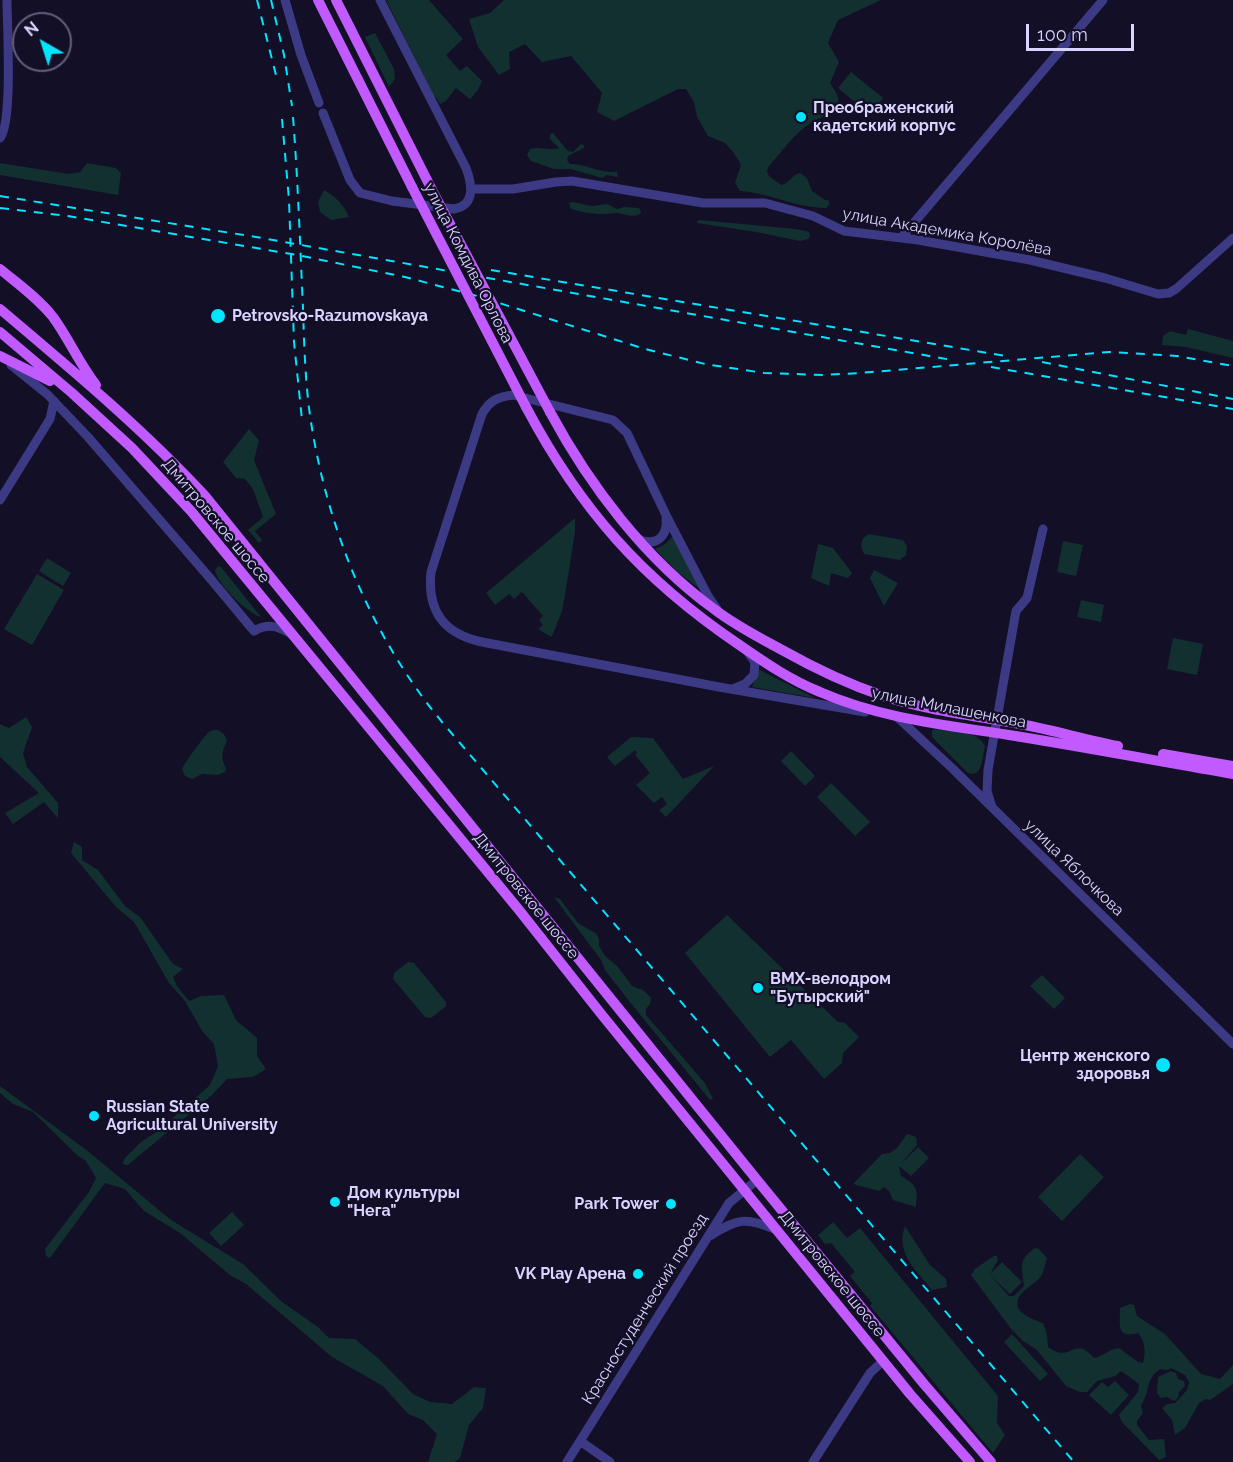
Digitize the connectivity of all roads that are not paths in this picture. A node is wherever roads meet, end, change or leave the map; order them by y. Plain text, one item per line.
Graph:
1 (7, 0) edge
2 (336, 0) edge
3 (380, 0) edge
4 (1102, 0) edge
5 (318, 1) edge
6 (286, 3) edge
7 (320, 103) dead end
8 (0, 109) edge
9 (323, 113) dead end
10 (6, 121) junction
11 (0, 138) edge
12 (471, 189) junction
13 (901, 238) junction
14 (1233, 238) edge
15 (0, 269) edge
16 (0, 309) edge
17 (0, 332) edge
18 (4, 359) edge
19 (72, 393) junction
20 (107, 399) junction
21 (54, 401) junction
22 (65, 412) junction
23 (50, 419) junction
24 (0, 500) edge
25 (666, 515) junction
26 (622, 519) joint
27 (1043, 529) dead end
28 (608, 530) joint
29 (638, 538) junction
30 (730, 621) junction
31 (292, 634) junction
32 (745, 649) junction
33 (732, 690) junction
34 (918, 705) junction
35 (882, 712) junction
36 (894, 715) junction
37 (914, 719) junction
38 (998, 720) junction
39 (996, 733) junction
40 (918, 735) junction
41 (1233, 766) edge
42 (988, 770) junction
43 (1233, 774) edge
44 (964, 780) junction
45 (995, 812) junction
46 (1233, 1044) edge
47 (757, 1180) junction
48 (744, 1191) junction
49 (777, 1230) junction
50 (708, 1237) junction
51 (883, 1361) junction
52 (580, 1442) junction
53 (567, 1462) edge
54 (610, 1462) edge
55 (813, 1462) edge
56 (970, 1462) edge
57 (991, 1462) edge

1 - 10 street
2 - 26 main road, улица Комдива Орлова, bridge
3 - 12 street
4 - 13 street
5 - 28 main road, улица Комдива Орлова, bridge
6 - 7 street
8 - 10 street
9 - 12 street
10 - 11 street
12 - 13 street, улица Академика Королёва
13 - 14 street, улица Академика Королёва
15 - 20 main road
16 - 20 main road
17 - 19 main road, Дмитровское шоссе
18 - 19 main road
18 - 21 street
19 - 31 main road, Дмитровское шоссе
20 - 47 main road, Дмитровское шоссе
21 - 22 street
21 - 23 street
22 - 23 street
22 - 31 street
23 - 24 street
25 - 29 street
25 - 30 street
25 - 33 street
26 - 29 main road, улица Милашенкова
27 - 38 street
28 - 32 main road, улица Милашенкова
29 - 30 main road, улица Милашенкова
30 - 34 main road, улица Милашенкова
31 - 48 main road, Дмитровское шоссе
32 - 33 street
32 - 35 main road, улица Милашенкова
33 - 35 street
34 - 37 street
34 - 38 main road, улица Милашенкова
35 - 36 main road, улица Милашенкова
36 - 37 main road, улица Милашенкова
36 - 40 street, улица Яблочкова
37 - 39 main road, улица Милашенкова
37 - 40 street
38 - 39 street
38 - 41 main road, улица Милашенкова
39 - 42 street
39 - 43 main road, улица Милашенкова
40 - 44 street, улица Яблочкова
42 - 44 street
42 - 45 street
44 - 45 street, улица Яблочкова
45 - 46 street, улица Яблочкова
47 - 48 street, Красностуденческий проезд
47 - 57 main road, Дмитровское шоссе
48 - 49 main road, Дмитровское шоссе
48 - 50 street, Красностуденческий проезд
49 - 50 street
49 - 51 main road, Дмитровское шоссе
50 - 52 street, Красностуденческий проезд
51 - 55 street
51 - 56 main road, Дмитровское шоссе
52 - 53 street, Красностуденческий проезд
52 - 54 street

